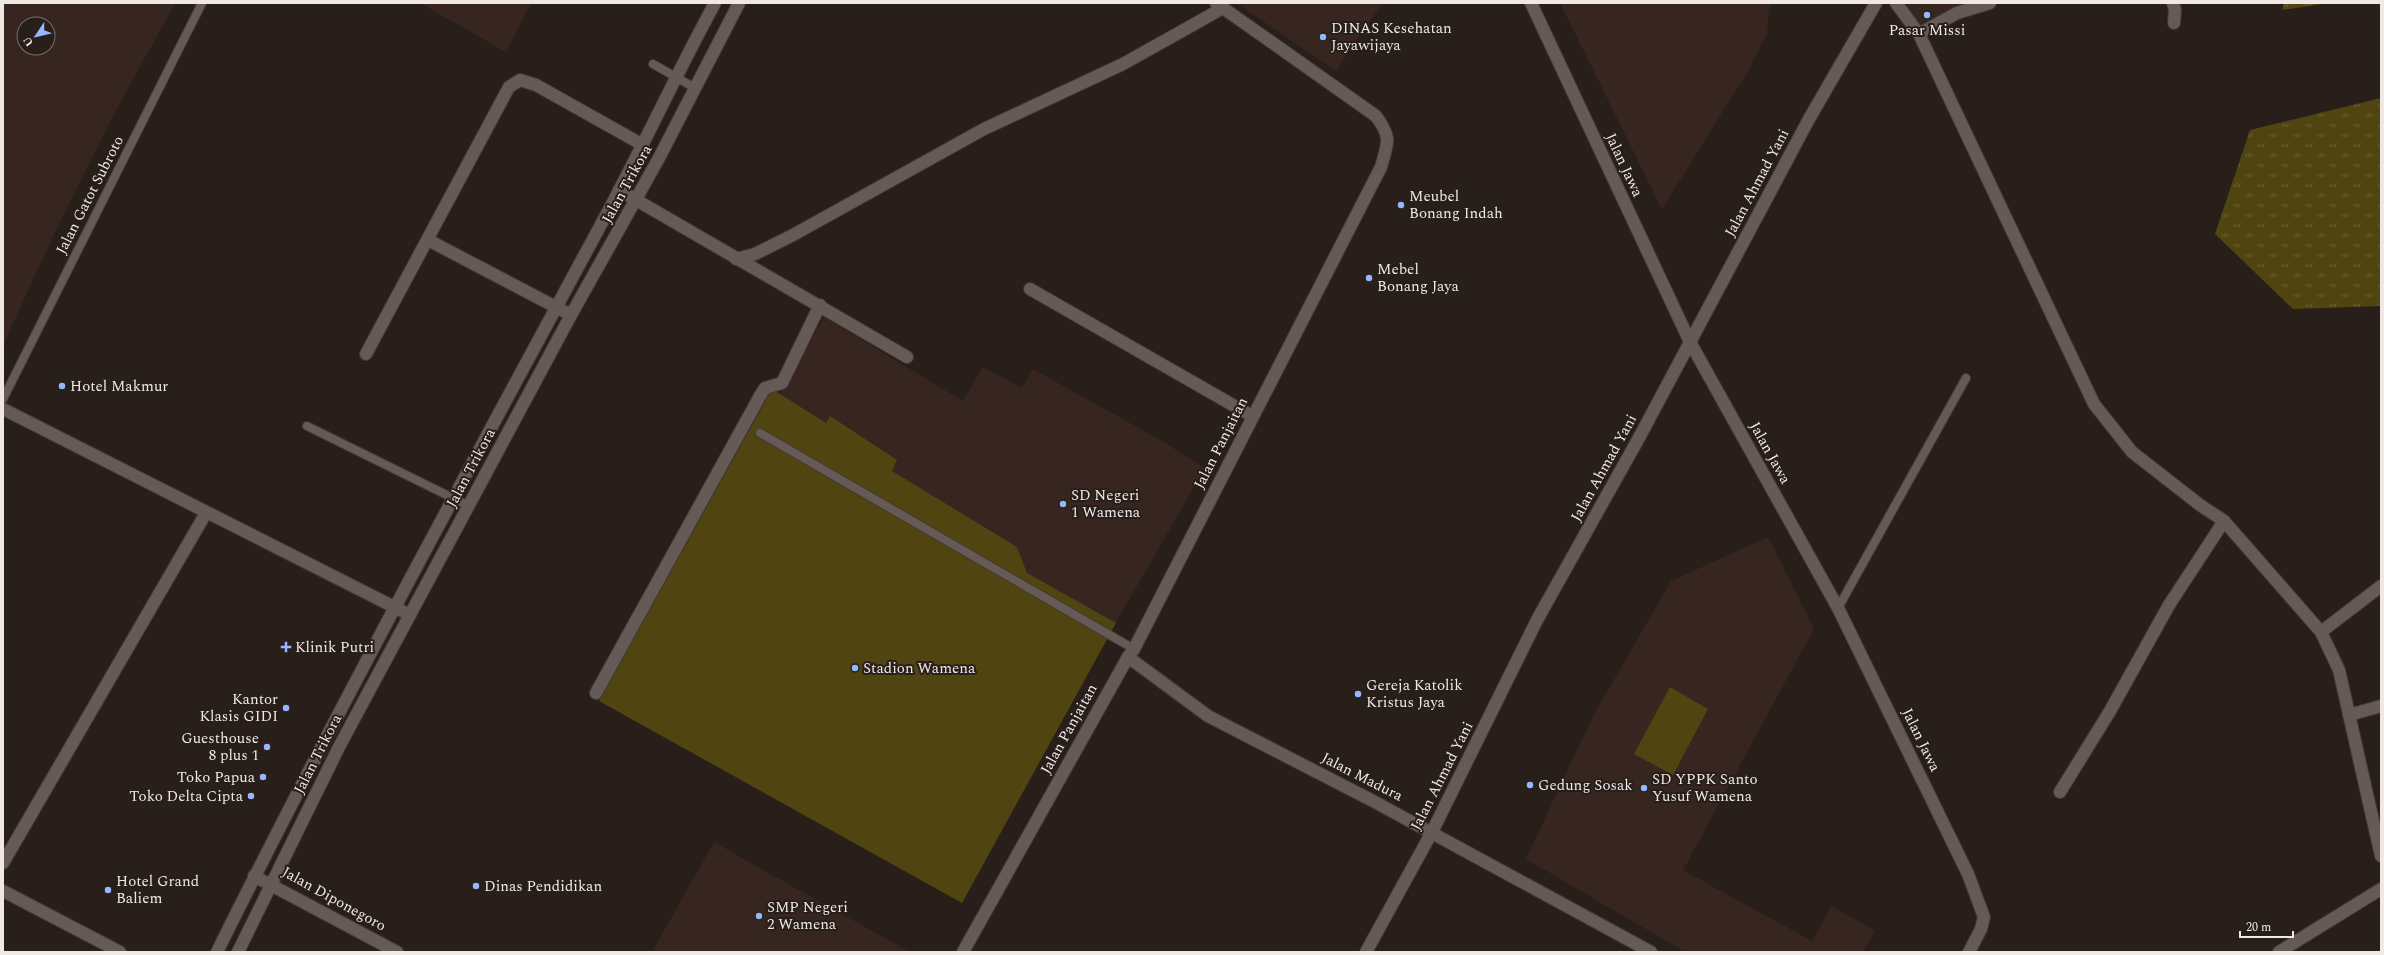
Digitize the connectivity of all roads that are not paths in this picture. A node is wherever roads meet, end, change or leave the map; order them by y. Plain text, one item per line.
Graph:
1 (202, 3) edge
2 (715, 3) edge
3 (739, 3) edge
4 (1531, 3) edge
5 (1876, 3) edge
6 (1896, 3) edge
7 (1990, 3) edge
8 (2173, 3) edge
9 (1219, 5) edge
10 (2174, 23) dead end
11 (1919, 34) junction
12 (653, 64) dead end
13 (675, 77) junction
14 (695, 88) junction
15 (643, 145) junction
16 (620, 190) junction
17 (637, 199) junction
18 (428, 240) junction
19 (736, 259) junction
20 (1030, 289) dead end
21 (820, 305) junction
22 (557, 306) junction
23 (571, 315) junction
24 (1690, 342) junction
25 (366, 354) dead end
26 (907, 357) dead end
27 (1966, 378) dead end
28 (4, 396) edge
29 (3, 409) edge
30 (1252, 416) junction
31 (308, 426) dead end
32 (760, 434) dead end
33 (452, 498) junction
34 (469, 506) junction
35 (206, 513) junction
36 (2224, 521) junction
37 (2381, 586) edge
38 (393, 608) junction
39 (1838, 608) junction
40 (410, 615) junction
41 (2321, 632) junction
42 (1131, 653) junction
43 (596, 693) dead end
44 (2381, 706) edge
45 (2350, 715) junction
46 (2060, 792) dead end
47 (1432, 832) junction
48 (2381, 856) edge
49 (3, 863) edge
50 (254, 876) junction
51 (272, 884) junction
52 (2381, 889) edge
53 (3, 890) edge
54 (120, 952) edge
55 (217, 952) edge
56 (238, 952) edge
57 (397, 952) edge
58 (963, 952) edge
59 (1366, 952) edge
60 (1651, 952) edge
61 (1968, 952) edge
62 (2280, 952) edge

1 - 28 lane, Jalan Gatot Subroto
2 - 13 street, Jalan Trikora
3 - 14 street, Jalan Trikora
4 - 24 street, Jalan Jawa
5 - 24 street, Jalan Ahmad Yani
6 - 11 street
7 - 11 street
8 - 10 street
9 - 19 street
9 - 30 street, Jalan Panjaitan
11 - 36 street
12 - 13 lane
13 - 14 lane
13 - 15 street, Jalan Trikora
14 - 17 street, Jalan Trikora
15 - 16 street, Jalan Trikora
15 - 18 street
16 - 17 street
16 - 22 street, Jalan Trikora
17 - 19 street
17 - 23 street, Jalan Trikora
18 - 22 street
18 - 25 street
19 - 21 street
20 - 30 street
21 - 26 street
21 - 43 street
22 - 23 street
22 - 33 street, Jalan Trikora
23 - 34 street, Jalan Trikora
24 - 39 street, Jalan Jawa
24 - 47 street, Jalan Ahmad Yani
27 - 39 lane
29 - 35 street
30 - 42 street, Jalan Panjaitan
31 - 33 lane
32 - 42 lane
33 - 34 lane
33 - 38 street, Jalan Trikora
34 - 40 street, Jalan Trikora
35 - 38 street
35 - 49 street
36 - 41 street
36 - 46 street
37 - 41 street
38 - 40 street
38 - 50 street, Jalan Trikora
39 - 61 street, Jalan Jawa
40 - 51 street, Jalan Trikora
41 - 45 street
42 - 47 street, Jalan Madura
42 - 58 street, Jalan Panjaitan
44 - 45 street
45 - 48 street
47 - 59 street, Jalan Ahmad Yani
47 - 60 street, Jalan Madura
50 - 51 street, Jalan Diponegoro
50 - 55 street, Jalan Trikora
51 - 56 street, Jalan Trikora
51 - 57 street, Jalan Diponegoro
52 - 62 street
53 - 54 street

